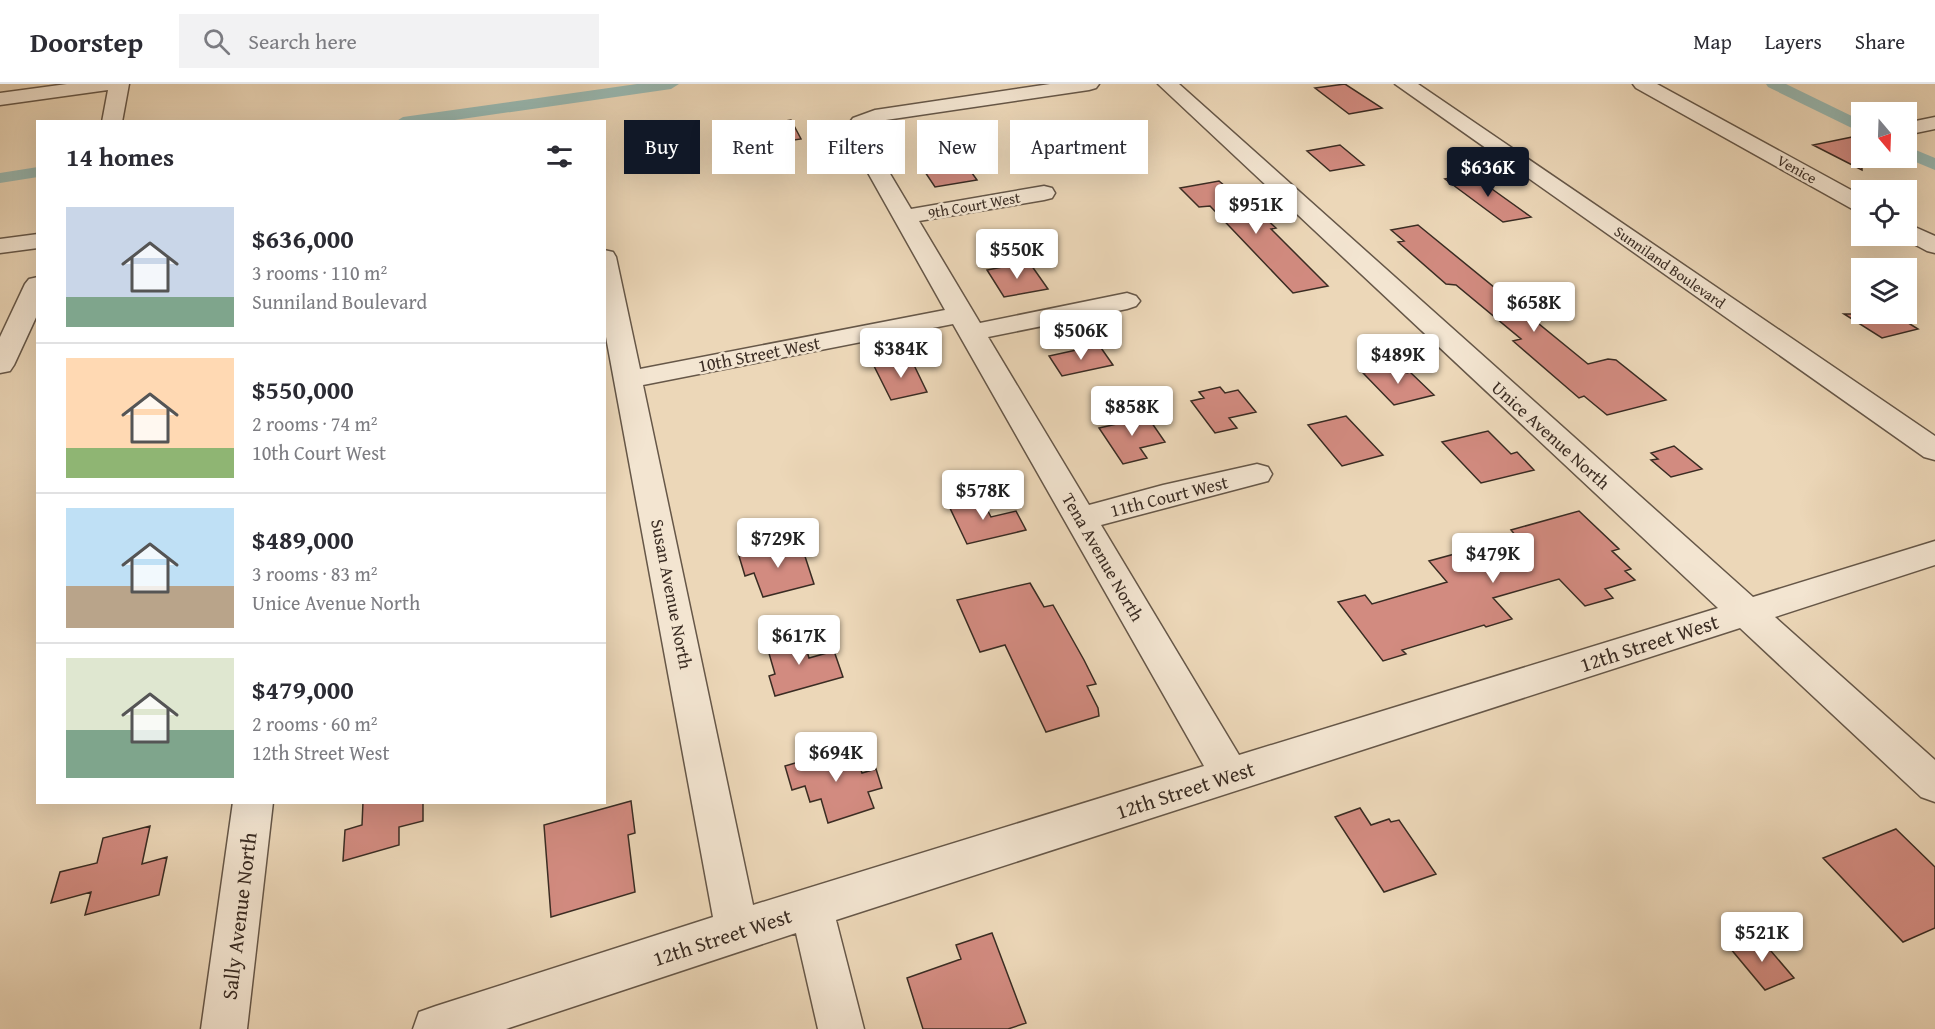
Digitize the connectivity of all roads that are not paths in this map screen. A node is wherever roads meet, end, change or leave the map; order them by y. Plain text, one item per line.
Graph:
1 (110, 84) edge
2 (119, 84) edge
3 (1089, 84) edge
4 (1168, 84) edge
5 (1405, 84) edge
6 (1643, 84) edge
7 (0, 99) edge
8 (112, 120) edge
9 (1935, 123) edge
10 (1917, 127) edge
11 (1044, 193) dead end
12 (1851, 199) edge
13 (903, 217) junction
14 (1917, 236) edge
15 (36, 240) edge
16 (0, 246) edge
17 (1935, 246) edge
18 (606, 266) edge
19 (36, 288) edge
20 (1127, 301) dead end
21 (965, 324) junction
22 (0, 365) edge
23 (630, 379) junction
24 (1935, 450) edge
25 (1257, 474) dead end
26 (1081, 519) junction
27 (1935, 553) edge
28 (1747, 612) junction
29 (1230, 776) junction
30 (1935, 785) edge
31 (253, 804) edge
32 (812, 909) junction
33 (737, 931) junction
34 (224, 1029) edge
35 (436, 1029) edge
36 (841, 1029) edge

1 - 7 street
2 - 8 street
3 - 13 street, Tena Avenue North
4 - 28 street, Unice Avenue North
5 - 24 street, Sunniland Boulevard
6 - 12 street, Venice
9 - 10 street
11 - 13 street, 9th Court West
13 - 21 street, Tena Avenue North
14 - 17 street
15 - 16 street
18 - 23 street, Susan Avenue North
19 - 22 street
20 - 21 street, 10th Street West
21 - 23 street, 10th Street West
21 - 26 street, Tena Avenue North
23 - 33 street, Susan Avenue North
25 - 26 street, 11th Court West
26 - 29 street, Tena Avenue North
27 - 28 street, 12th Street West
28 - 29 street, 12th Street West
28 - 30 street, Unice Avenue North
29 - 32 street, 12th Street West
31 - 34 street, Sally Avenue North
32 - 33 street, 12th Street West
32 - 36 street
33 - 35 street, 12th Street West

